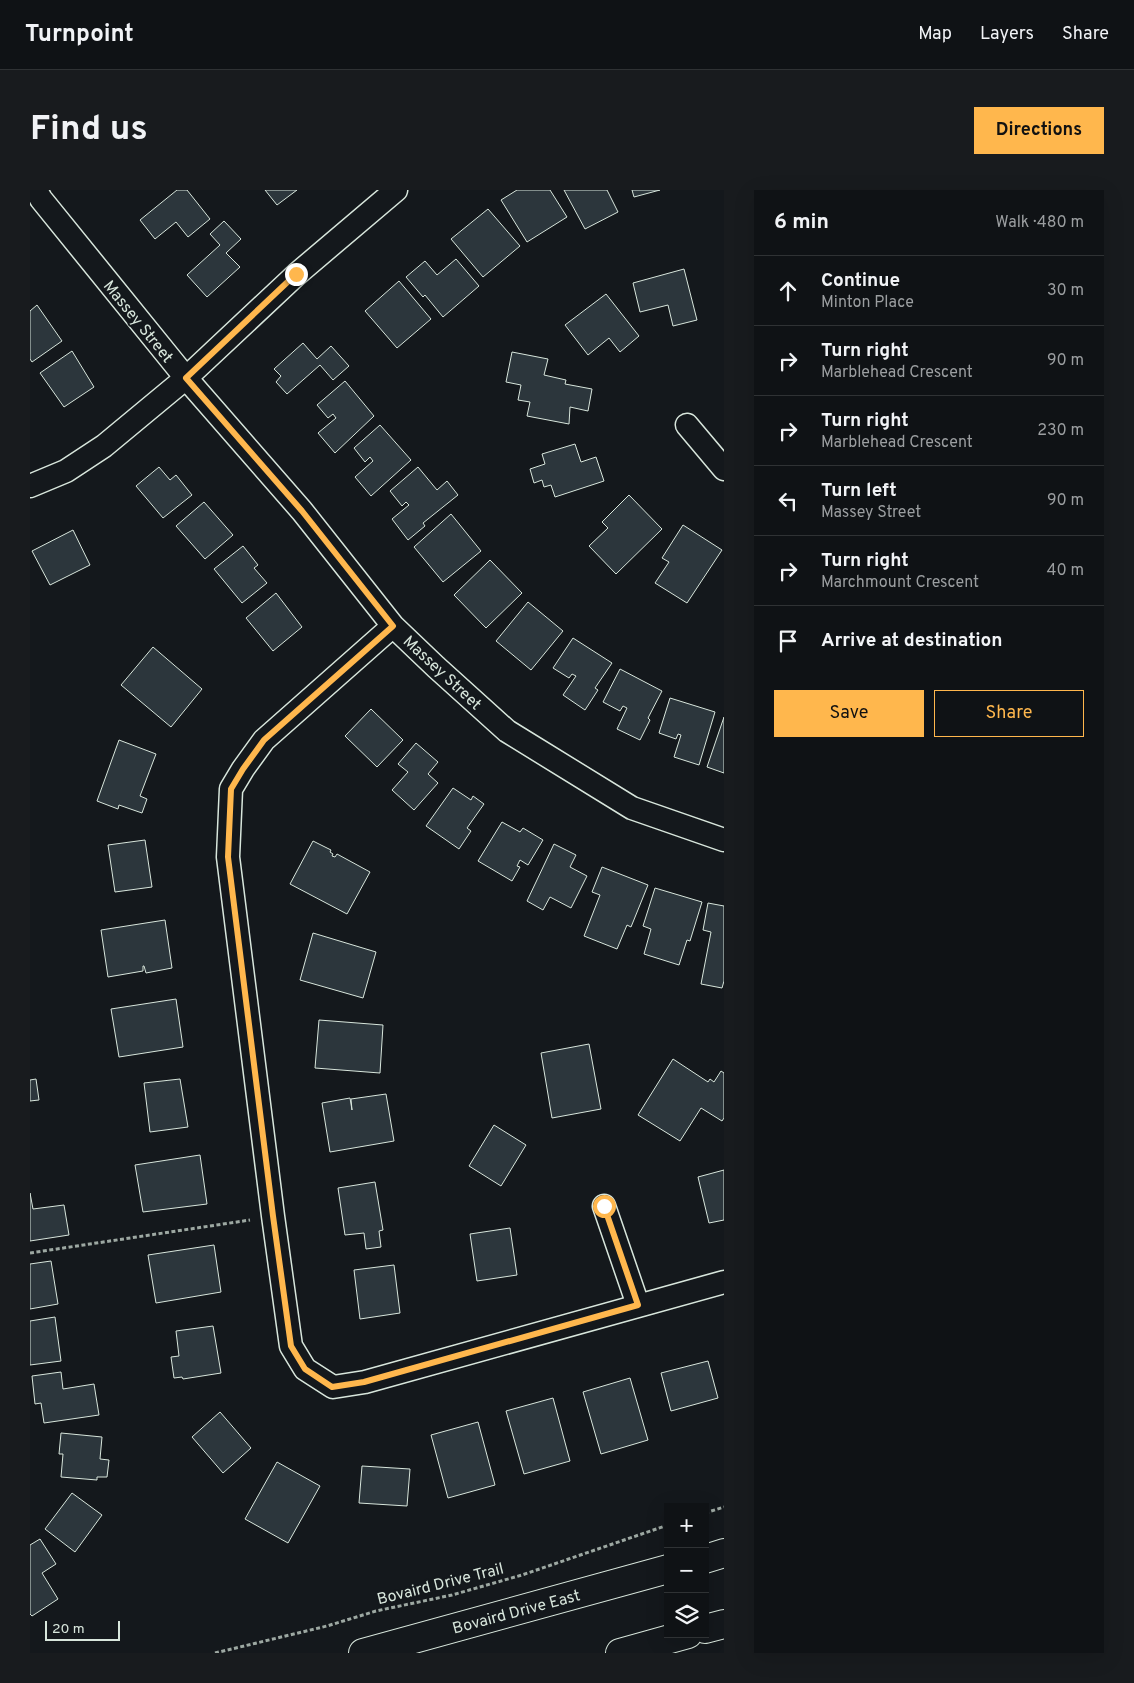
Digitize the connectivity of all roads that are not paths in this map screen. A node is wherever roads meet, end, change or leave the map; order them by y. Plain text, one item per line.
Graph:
1 (36, 190) edge
2 (396, 190) edge
3 (186, 378) junction
4 (687, 425) dead end
5 (724, 469) edge
6 (30, 486) edge
7 (393, 626) junction
8 (724, 840) edge
9 (604, 1206) dead end
10 (724, 1282) edge
11 (638, 1305) junction
12 (724, 1554) edge
13 (709, 1558) edge
14 (664, 1570) edge
15 (724, 1624) edge
16 (709, 1628) edge
17 (674, 1638) edge
18 (363, 1653) edge
19 (620, 1653) edge

1 - 3 street, Massey Street
2 - 3 street
3 - 6 street
3 - 7 street, Massey Street
4 - 5 street
7 - 8 street, Massey Street
7 - 11 street
9 - 11 street
10 - 11 street
12 - 13 main road
14 - 18 main road, Bovaird Drive East
15 - 16 main road
17 - 19 main road

